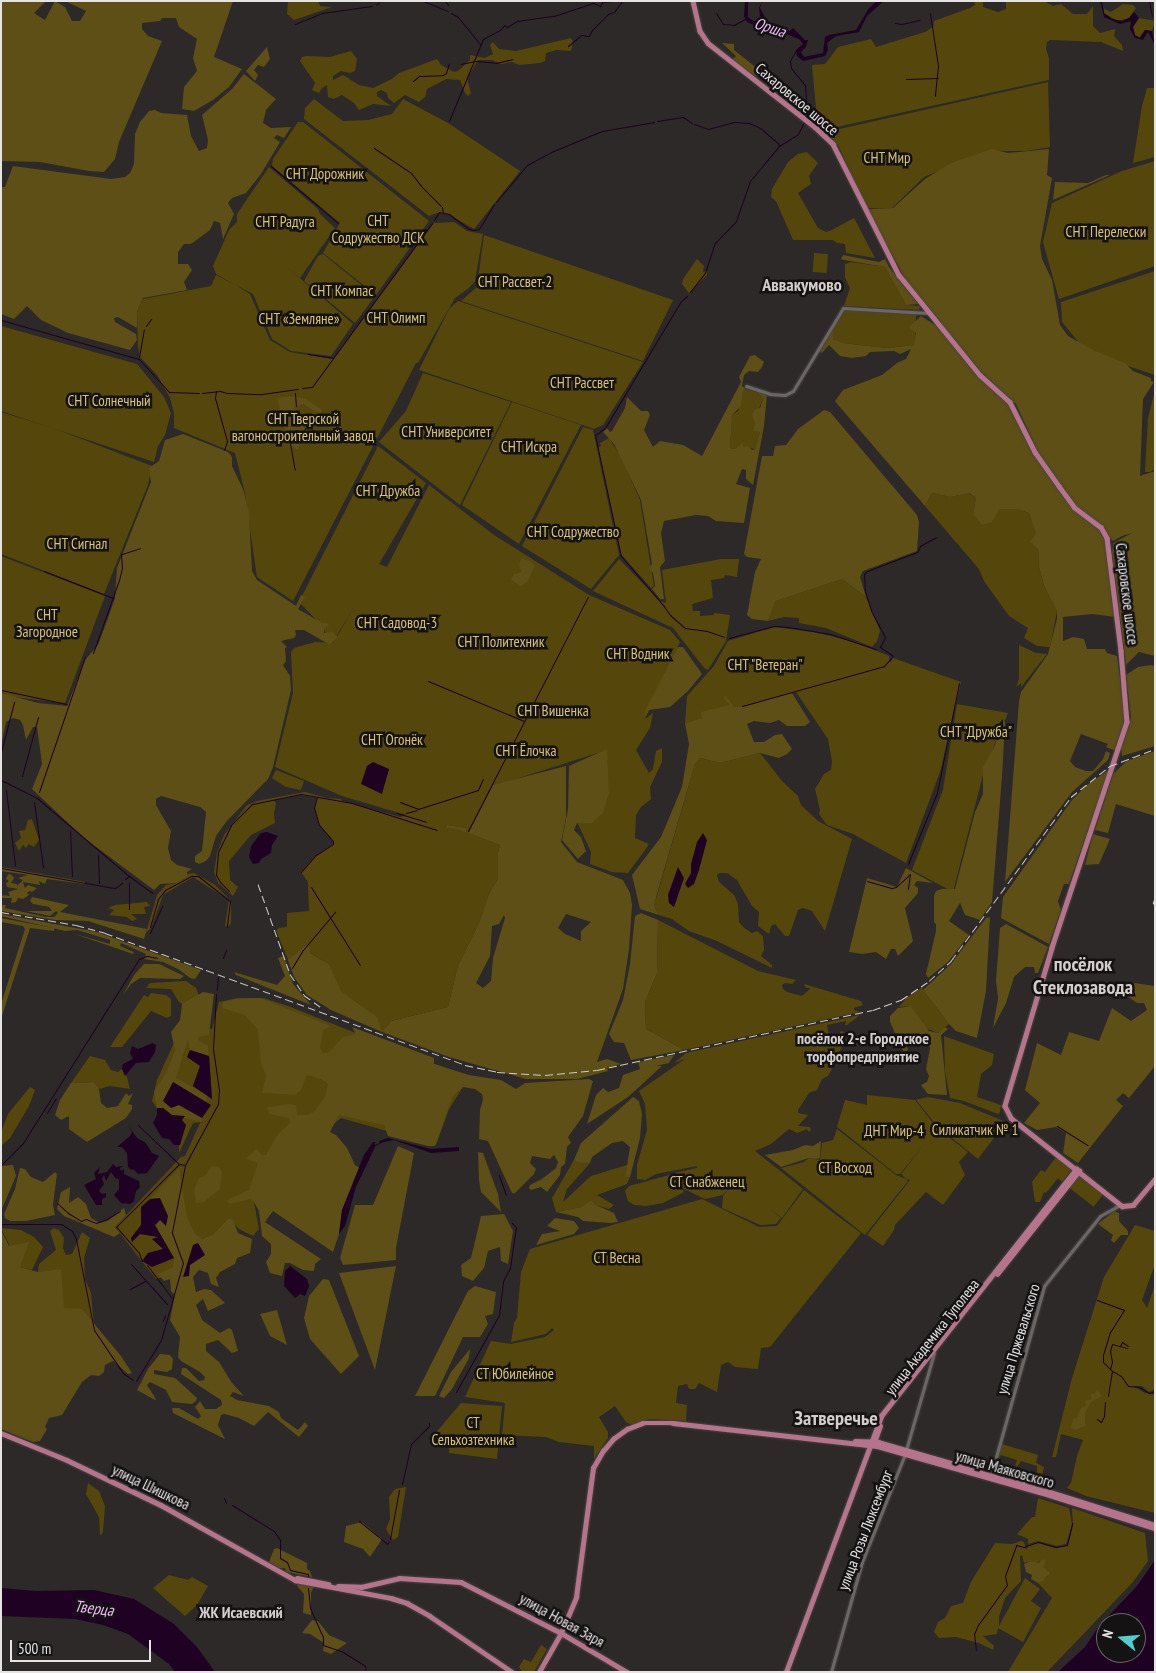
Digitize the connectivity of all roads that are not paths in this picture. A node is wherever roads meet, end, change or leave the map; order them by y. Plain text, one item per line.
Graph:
1 (693, 1) edge
2 (929, 313) junction
3 (746, 386) dead end
4 (1078, 1170) junction
5 (1155, 1179) edge
6 (1120, 1205) junction
7 (933, 1352) junction
8 (1, 1433) edge
9 (872, 1443) junction
10 (906, 1452) junction
11 (990, 1476) junction
12 (1155, 1527) edge
13 (283, 1574) junction
14 (341, 1587) joint
15 (560, 1632) junction
16 (512, 1672) edge
17 (539, 1672) edge
18 (627, 1672) edge
19 (787, 1672) edge
20 (831, 1672) edge

1 - 2 main road, Сахаровское шоссе
2 - 3 street
2 - 4 main road, Сахаровское шоссе
4 - 6 main road
4 - 7 main road, улица Академика Туполева
5 - 6 main road
6 - 11 street, улица Пржевальского
7 - 9 main road, улица Академика Туполева
7 - 10 street, улица Розы Люксембург
8 - 13 main road, улица Шишкова
9 - 10 main road, улица Маяковского
9 - 15 main road, улица Маяковского
9 - 19 main road, улица Академика Туполева
10 - 11 main road, улица Маяковского
10 - 20 street, улица Розы Люксембург
11 - 12 main road, улица Маяковского
13 - 14 main road, улица Шишкова
13 - 16 main road, улица Шишкова
14 - 15 main road, улица Новая Заря
15 - 17 main road
15 - 18 main road, улица Новая Заря

